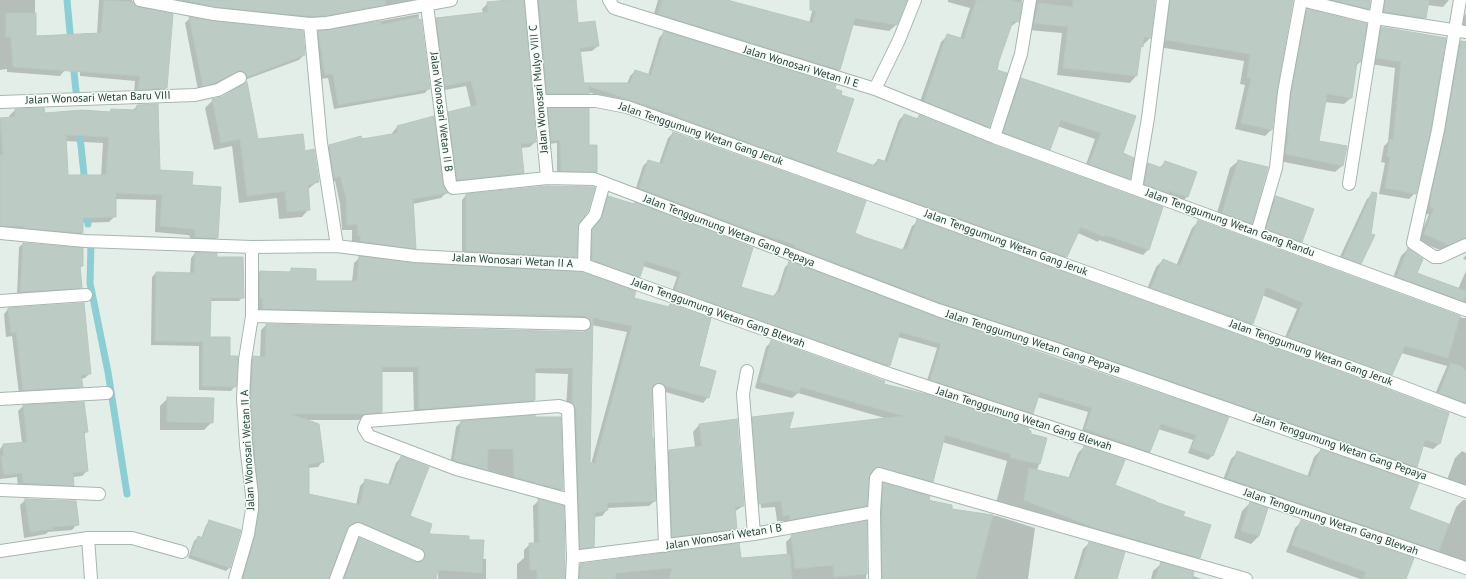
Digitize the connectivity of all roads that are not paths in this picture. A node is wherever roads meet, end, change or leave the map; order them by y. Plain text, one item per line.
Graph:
1 (140, 0) edge
2 (452, 0) edge
3 (531, 0) edge
4 (609, 0) edge
5 (915, 0) edge
6 (1030, 0) edge
7 (1163, 0) edge
8 (1301, 0) edge
9 (1378, 0) edge
10 (1460, 0) edge
11 (434, 2) edge
12 (392, 6) edge
13 (1375, 18) junction
14 (310, 24) junction
15 (1460, 31) edge
16 (240, 78) dead end
17 (875, 89) junction
18 (540, 101) junction
19 (0, 102) edge
20 (994, 137) junction
21 (547, 178) junction
22 (604, 183) junction
23 (1349, 184) dead end
24 (1136, 189) junction
25 (0, 233) edge
26 (1257, 233) junction
27 (1466, 245) edge
28 (337, 246) junction
29 (252, 247) junction
30 (584, 265) junction
31 (86, 294) dead end
32 (0, 301) edge
33 (1466, 310) edge
34 (252, 316) junction
35 (584, 324) dead end
36 (747, 371) dead end
37 (660, 390) dead end
38 (108, 393) dead end
39 (0, 399) edge
40 (1466, 411) edge
41 (0, 490) edge
42 (1466, 492) edge
43 (99, 494) dead end
44 (570, 500) junction
45 (874, 512) junction
46 (754, 534) junction
47 (88, 538) junction
48 (665, 546) junction
49 (0, 550) edge
50 (182, 552) dead end
51 (418, 555) dead end
52 (573, 557) junction
53 (1466, 568) edge
54 (91, 579) edge
55 (235, 579) edge
56 (336, 579) edge
57 (572, 579) edge
58 (875, 579) edge
59 (1246, 579) edge

1 - 14 street
2 - 11 street
3 - 18 street, Jalan Wonosari Mulyo VIII C
4 - 17 street, Jalan Wonosari Wetan II E
5 - 17 street
6 - 20 street
7 - 24 street
8 - 13 street
8 - 26 street
9 - 13 street
10 - 15 street
11 - 12 street
11 - 21 street, Jalan Wonosari Wetan II B
12 - 14 street
13 - 15 street
13 - 23 street
14 - 28 street
15 - 27 street
16 - 19 street, Jalan Wonosari Wetan Baru VIII
17 - 20 street, Jalan Wonosari Wetan II E
18 - 21 street, Jalan Wonosari Mulyo VIII C
18 - 40 street, Jalan Tenggumung Wetan Gang Jeruk
20 - 24 street, Jalan Tenggumung Wetan Gang Randu
21 - 22 street, Jalan Wonosari Wetan II B
22 - 30 street
22 - 42 street, Jalan Tenggumung Wetan Gang Pepaya
24 - 26 street, Jalan Tenggumung Wetan Gang Randu
25 - 29 street, Jalan Wonosari Wetan II A
26 - 33 street, Jalan Tenggumung Wetan Gang Randu
28 - 29 street, Jalan Wonosari Wetan II A
28 - 30 street, Jalan Wonosari Wetan II A
29 - 34 street, Jalan Wonosari Wetan II A
30 - 53 street, Jalan Tenggumung Wetan Gang Blewah
31 - 32 street
34 - 35 street
34 - 55 street, Jalan Wonosari Wetan II A
36 - 46 street
37 - 48 street
38 - 39 street
41 - 43 street
44 - 44 street
44 - 52 street
45 - 46 street, Jalan Wonosari Wetan I B
45 - 58 street
45 - 59 street
46 - 48 street, Jalan Wonosari Wetan I B
47 - 49 street
47 - 50 street
47 - 54 street
48 - 52 street, Jalan Wonosari Wetan I B
51 - 56 street
52 - 57 street

